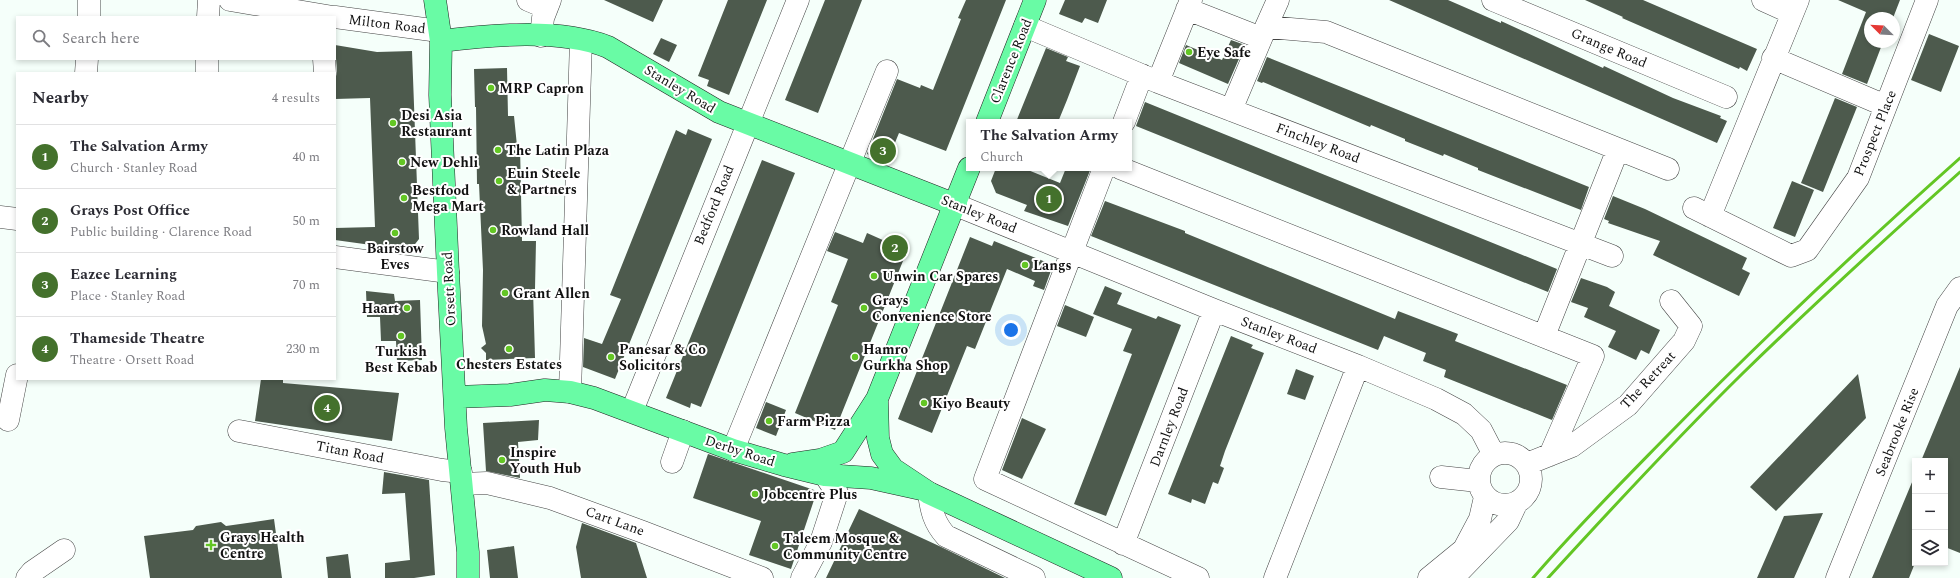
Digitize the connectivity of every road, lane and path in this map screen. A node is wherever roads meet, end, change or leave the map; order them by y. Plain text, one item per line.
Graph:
1 (89, 0) edge
2 (209, 0) edge
3 (230, 0) edge
4 (435, 0) edge
5 (798, 0) edge
6 (1035, 0) edge
7 (1278, 0) edge
8 (1493, 0) edge
9 (1763, 0) edge
10 (1927, 0) edge
11 (542, 3) edge
12 (1189, 4) edge
13 (1795, 7) edge
14 (326, 13) edge
15 (88, 16) edge
16 (208, 16) edge
17 (1025, 26) junction
18 (1264, 33) junction
19 (440, 36) junction
20 (541, 36) junction
21 (581, 40) junction
22 (1773, 58) junction
23 (87, 60) edge
24 (207, 60) edge
25 (324, 60) edge
26 (86, 72) edge
27 (207, 72) edge
28 (325, 72) edge
29 (888, 72) dead end
30 (1150, 78) junction
31 (1726, 96) dead end
32 (1886, 106) junction
33 (1231, 110) junction
34 (988, 119) edge
35 (1126, 119) edge
36 (746, 124) junction
37 (1618, 149) junction
38 (849, 163) junction
39 (1668, 169) dead end
40 (968, 171) edge
41 (1103, 171) edge
42 (1128, 171) edge
43 (956, 205) junction
44 (0, 217) edge
45 (16, 219) edge
46 (1581, 243) junction
47 (1071, 252) junction
48 (1612, 256) dead end
49 (336, 257) edge
50 (448, 272) junction
51 (1960, 288) edge
52 (1671, 301) dead end
53 (1214, 310) junction
54 (1544, 336) junction
55 (1358, 366) junction
56 (16, 380) edge
57 (570, 392) junction
58 (455, 398) junction
59 (877, 399) junction
60 (632, 411) junction
61 (8, 420) dead end
62 (239, 431) dead end
63 (684, 431) junction
64 (733, 450) junction
65 (1494, 455) junction
66 (1550, 455) junction
67 (672, 462) dead end
68 (1527, 464) junction
69 (784, 465) junction
70 (825, 475) junction
71 (1441, 477) dead end
72 (461, 478) junction
73 (1482, 489) junction
74 (932, 494) junction
75 (1518, 502) junction
76 (1123, 544) junction
77 (64, 550) dead end
78 (1462, 551) junction
79 (1194, 573) edge
80 (27, 578) edge
81 (468, 578) edge
82 (762, 578) edge
83 (802, 578) edge
84 (1034, 578) edge
85 (1111, 578) edge
86 (1275, 578) edge
87 (1428, 578) edge
88 (1449, 578) edge
89 (1453, 578) edge
90 (1837, 578) edge

1 - 15 street
2 - 16 street
3 - 14 street, Milton Road
4 - 19 main road, Orsett Road
5 - 36 street, Bedford Road
6 - 17 main road, Clarence Road
7 - 18 street
8 - 31 street, Grange Road
9 - 13 street
10 - 32 street, Prospect Place
11 - 20 street
12 - 18 street
12 - 30 street
13 - 22 street
14 - 19 street, Milton Road
17 - 30 street, Finchley Road
17 - 34 main road, Clarence Road
18 - 33 street
18 - 37 street
19 - 20 main road, Stanley Road
19 - 50 main road, Orsett Road
20 - 21 main road, Stanley Road
21 - 36 main road, Stanley Road
21 - 57 street
22 - 32 street
22 - 32 street, Prospect Place
23 - 26 street
24 - 27 street
25 - 28 street
29 - 38 street
30 - 33 street, Finchley Road
30 - 35 street
33 - 46 street, Finchley Road
36 - 38 main road, Stanley Road
36 - 60 street, Bedford Road
37 - 39 street
37 - 46 street
38 - 43 main road, Stanley Road
38 - 64 street
40 - 43 main road
41 - 47 street
42 - 54 street
43 - 47 street, Stanley Road
43 - 59 main road
44 - 45 street
46 - 48 street, Finchley Road
46 - 54 street
47 - 53 street, Stanley Road
47 - 76 street
49 - 50 street
50 - 58 main road, Orsett Road
51 - 90 street, Seabrooke Rise
52 - 66 street, The Retreat
53 - 55 street, Stanley Road
53 - 76 street, Darnley Road
54 - 66 street
55 - 65 street, Stanley Road
55 - 86 street
56 - 61 street
57 - 58 main road, Derby Road
57 - 60 main road, Derby Road
58 - 72 main road, Orsett Road
59 - 69 main road
59 - 74 main road, Derby Road
60 - 63 main road, Derby Road
62 - 72 street, Titan Road
63 - 64 main road, Derby Road
63 - 67 street
64 - 69 main road, Derby Road
65 - 68 street
65 - 73 street
66 - 68 street, The Retreat
68 - 75 street
69 - 70 main road, Derby Road
70 - 74 main road, Derby Road
70 - 83 street
71 - 73 street
72 - 81 main road, Orsett Road
72 - 82 street, Cart Lane
73 - 75 street
73 - 78 street
74 - 84 street
74 - 85 main road, Derby Road
75 - 89 street
76 - 79 street
77 - 80 street
78 - 87 street
78 - 88 street

